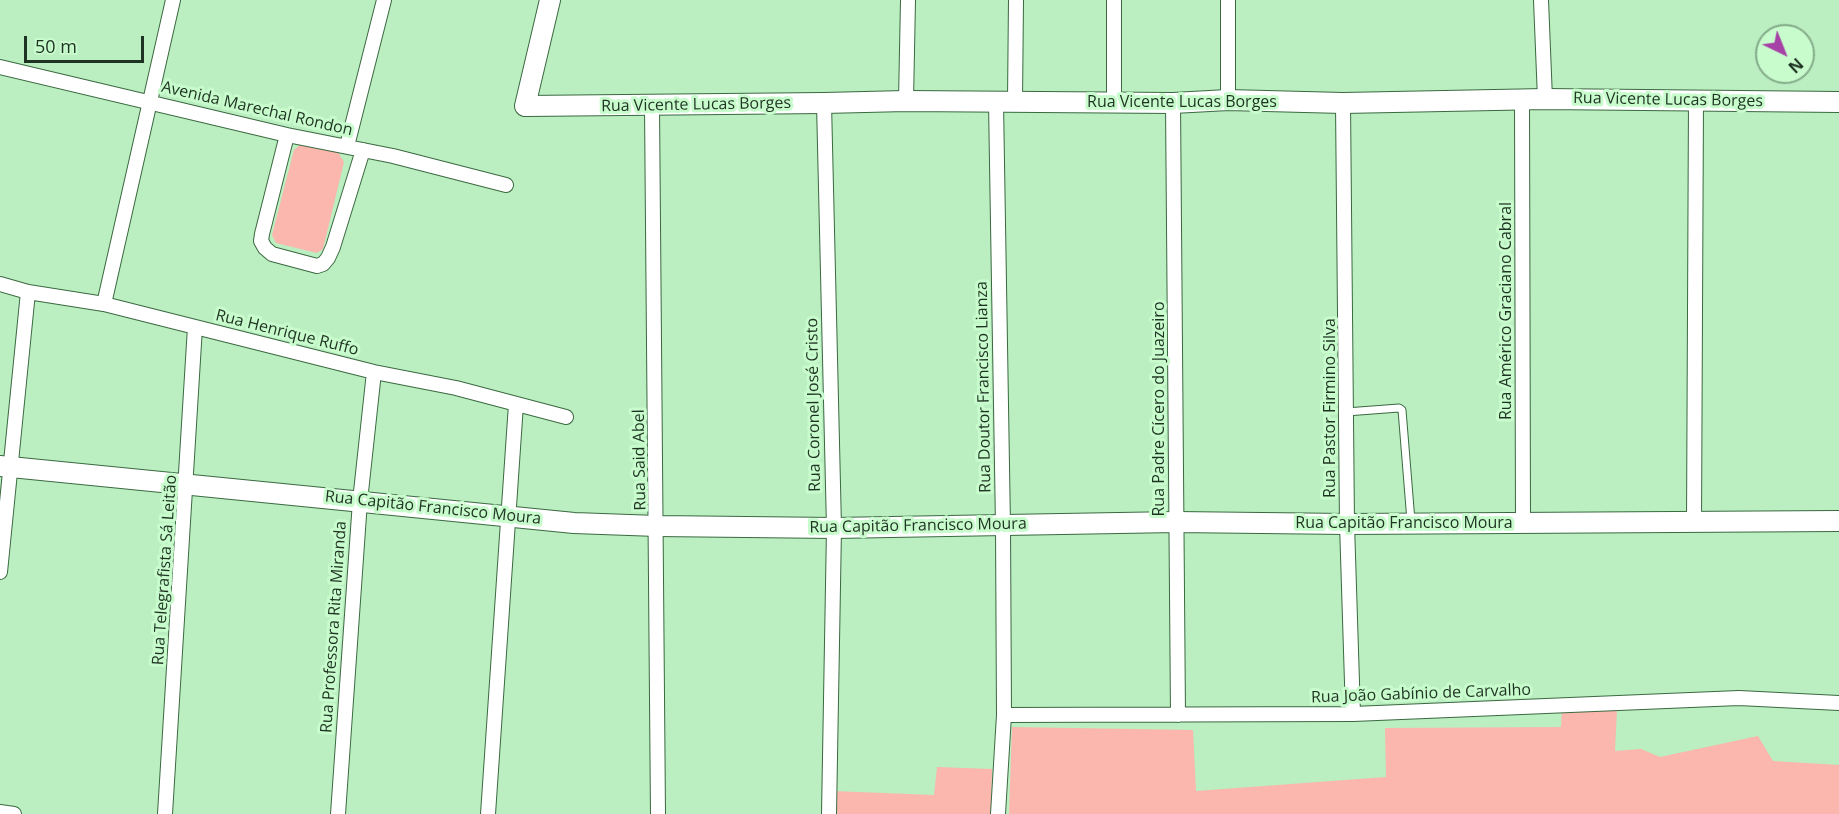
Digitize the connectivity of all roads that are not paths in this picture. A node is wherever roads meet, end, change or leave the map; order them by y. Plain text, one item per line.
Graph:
1 (174, 0) edge
2 (384, 0) edge
3 (550, 0) edge
4 (908, 0) edge
5 (1016, 0) edge
6 (1114, 0) edge
7 (1228, 0) edge
8 (1541, 0) edge
9 (0, 67) edge
10 (1545, 99) junction
11 (906, 100) junction
12 (1228, 100) junction
13 (1522, 100) junction
14 (1696, 100) junction
15 (149, 102) junction
16 (1005, 102) junction
17 (1114, 102) junction
18 (1839, 102) edge
19 (1173, 103) junction
20 (1343, 103) junction
21 (824, 104) junction
22 (652, 106) junction
23 (287, 135) junction
24 (347, 146) junction
25 (363, 150) junction
26 (506, 185) dead end
27 (0, 284) edge
28 (28, 292) junction
29 (104, 304) junction
30 (195, 327) junction
31 (374, 372) junction
32 (516, 404) junction
33 (1346, 412) junction
34 (566, 417) dead end
35 (5, 466) edge
36 (187, 484) junction
37 (360, 501) junction
38 (509, 515) junction
39 (1839, 521) edge
40 (1176, 522) junction
41 (1523, 522) junction
42 (1412, 523) junction
43 (1694, 523) junction
44 (1347, 524) junction
45 (657, 526) junction
46 (1003, 526) junction
47 (834, 528) junction
48 (0, 572) edge
49 (1839, 703) edge
50 (1353, 714) junction
51 (1004, 715) junction
52 (1178, 715) junction
53 (0, 812) edge
54 (15, 814) edge
55 (165, 814) edge
56 (338, 814) edge
57 (488, 814) edge
58 (658, 814) edge
59 (829, 814) edge
60 (998, 814) edge

1 - 15 street
2 - 24 street
3 - 22 main road, Rua Vicente Lucas Borges
4 - 11 street
5 - 16 street, Rua Doutor Francisco Lianza
6 - 17 street
7 - 12 street
8 - 10 street
9 - 15 street, Avenida Marechal Rondon
10 - 13 main road, Rua Vicente Lucas Borges
10 - 14 main road, Rua Vicente Lucas Borges
11 - 16 main road, Rua Vicente Lucas Borges
11 - 21 main road, Rua Vicente Lucas Borges
12 - 19 main road, Rua Vicente Lucas Borges
12 - 20 main road, Rua Vicente Lucas Borges
13 - 20 main road, Rua Vicente Lucas Borges
13 - 41 street, Rua Américo Graciano Cabral
14 - 18 main road, Rua Vicente Lucas Borges
14 - 43 street
15 - 23 street, Avenida Marechal Rondon
15 - 29 street
16 - 17 main road, Rua Vicente Lucas Borges
16 - 46 street, Rua Doutor Francisco Lianza
17 - 19 main road, Rua Vicente Lucas Borges
19 - 40 street, Rua Padre Cícero do Juazeiro
20 - 33 street, Rua Pastor Firmino Silva
21 - 22 main road, Rua Vicente Lucas Borges
21 - 47 street, Rua Coronel José Cristo
22 - 45 street, Rua Said Abel
23 - 24 street, Avenida Marechal Rondon
23 - 25 street
24 - 25 street, Avenida Marechal Rondon
25 - 26 street, Avenida Marechal Rondon
27 - 28 street, Rua Henrique Ruffo
28 - 29 street, Rua Henrique Ruffo
28 - 35 street
29 - 30 street, Rua Henrique Ruffo
30 - 31 street, Rua Henrique Ruffo
30 - 36 street, Rua Telegrafista Sá Leitão
31 - 32 street, Rua Henrique Ruffo
31 - 37 street, Rua Professora Rita Miranda
32 - 34 street, Rua Henrique Ruffo
32 - 38 street
33 - 42 lane
33 - 44 street, Rua Pastor Firmino Silva
35 - 36 main road, Rua Capitão Francisco Moura
35 - 48 street
36 - 37 main road, Rua Capitão Francisco Moura
36 - 55 street, Rua Telegrafista Sá Leitão
37 - 38 main road, Rua Capitão Francisco Moura
37 - 56 street, Rua Professora Rita Miranda
38 - 45 main road, Rua Capitão Francisco Moura
38 - 57 street
39 - 43 main road, Rua Capitão Francisco Moura
40 - 44 main road, Rua Capitão Francisco Moura
40 - 46 main road, Rua Capitão Francisco Moura
40 - 52 street, Rua Padre Cícero do Juazeiro
41 - 42 main road, Rua Capitão Francisco Moura
41 - 43 main road, Rua Capitão Francisco Moura
42 - 44 main road, Rua Capitão Francisco Moura
44 - 50 street, Rua Pastor Firmino Silva
45 - 47 main road, Rua Capitão Francisco Moura
45 - 58 street, Rua Said Abel
46 - 47 main road, Rua Capitão Francisco Moura
46 - 51 street, Rua Doutor Francisco Lianza
47 - 59 street, Rua Coronel José Cristo
49 - 50 street, Rua João Gabínio de Carvalho
50 - 52 street, Rua João Gabínio de Carvalho
51 - 52 street, Rua João Gabínio de Carvalho
51 - 60 street, Rua Doutor Francisco Lianza
53 - 54 street

